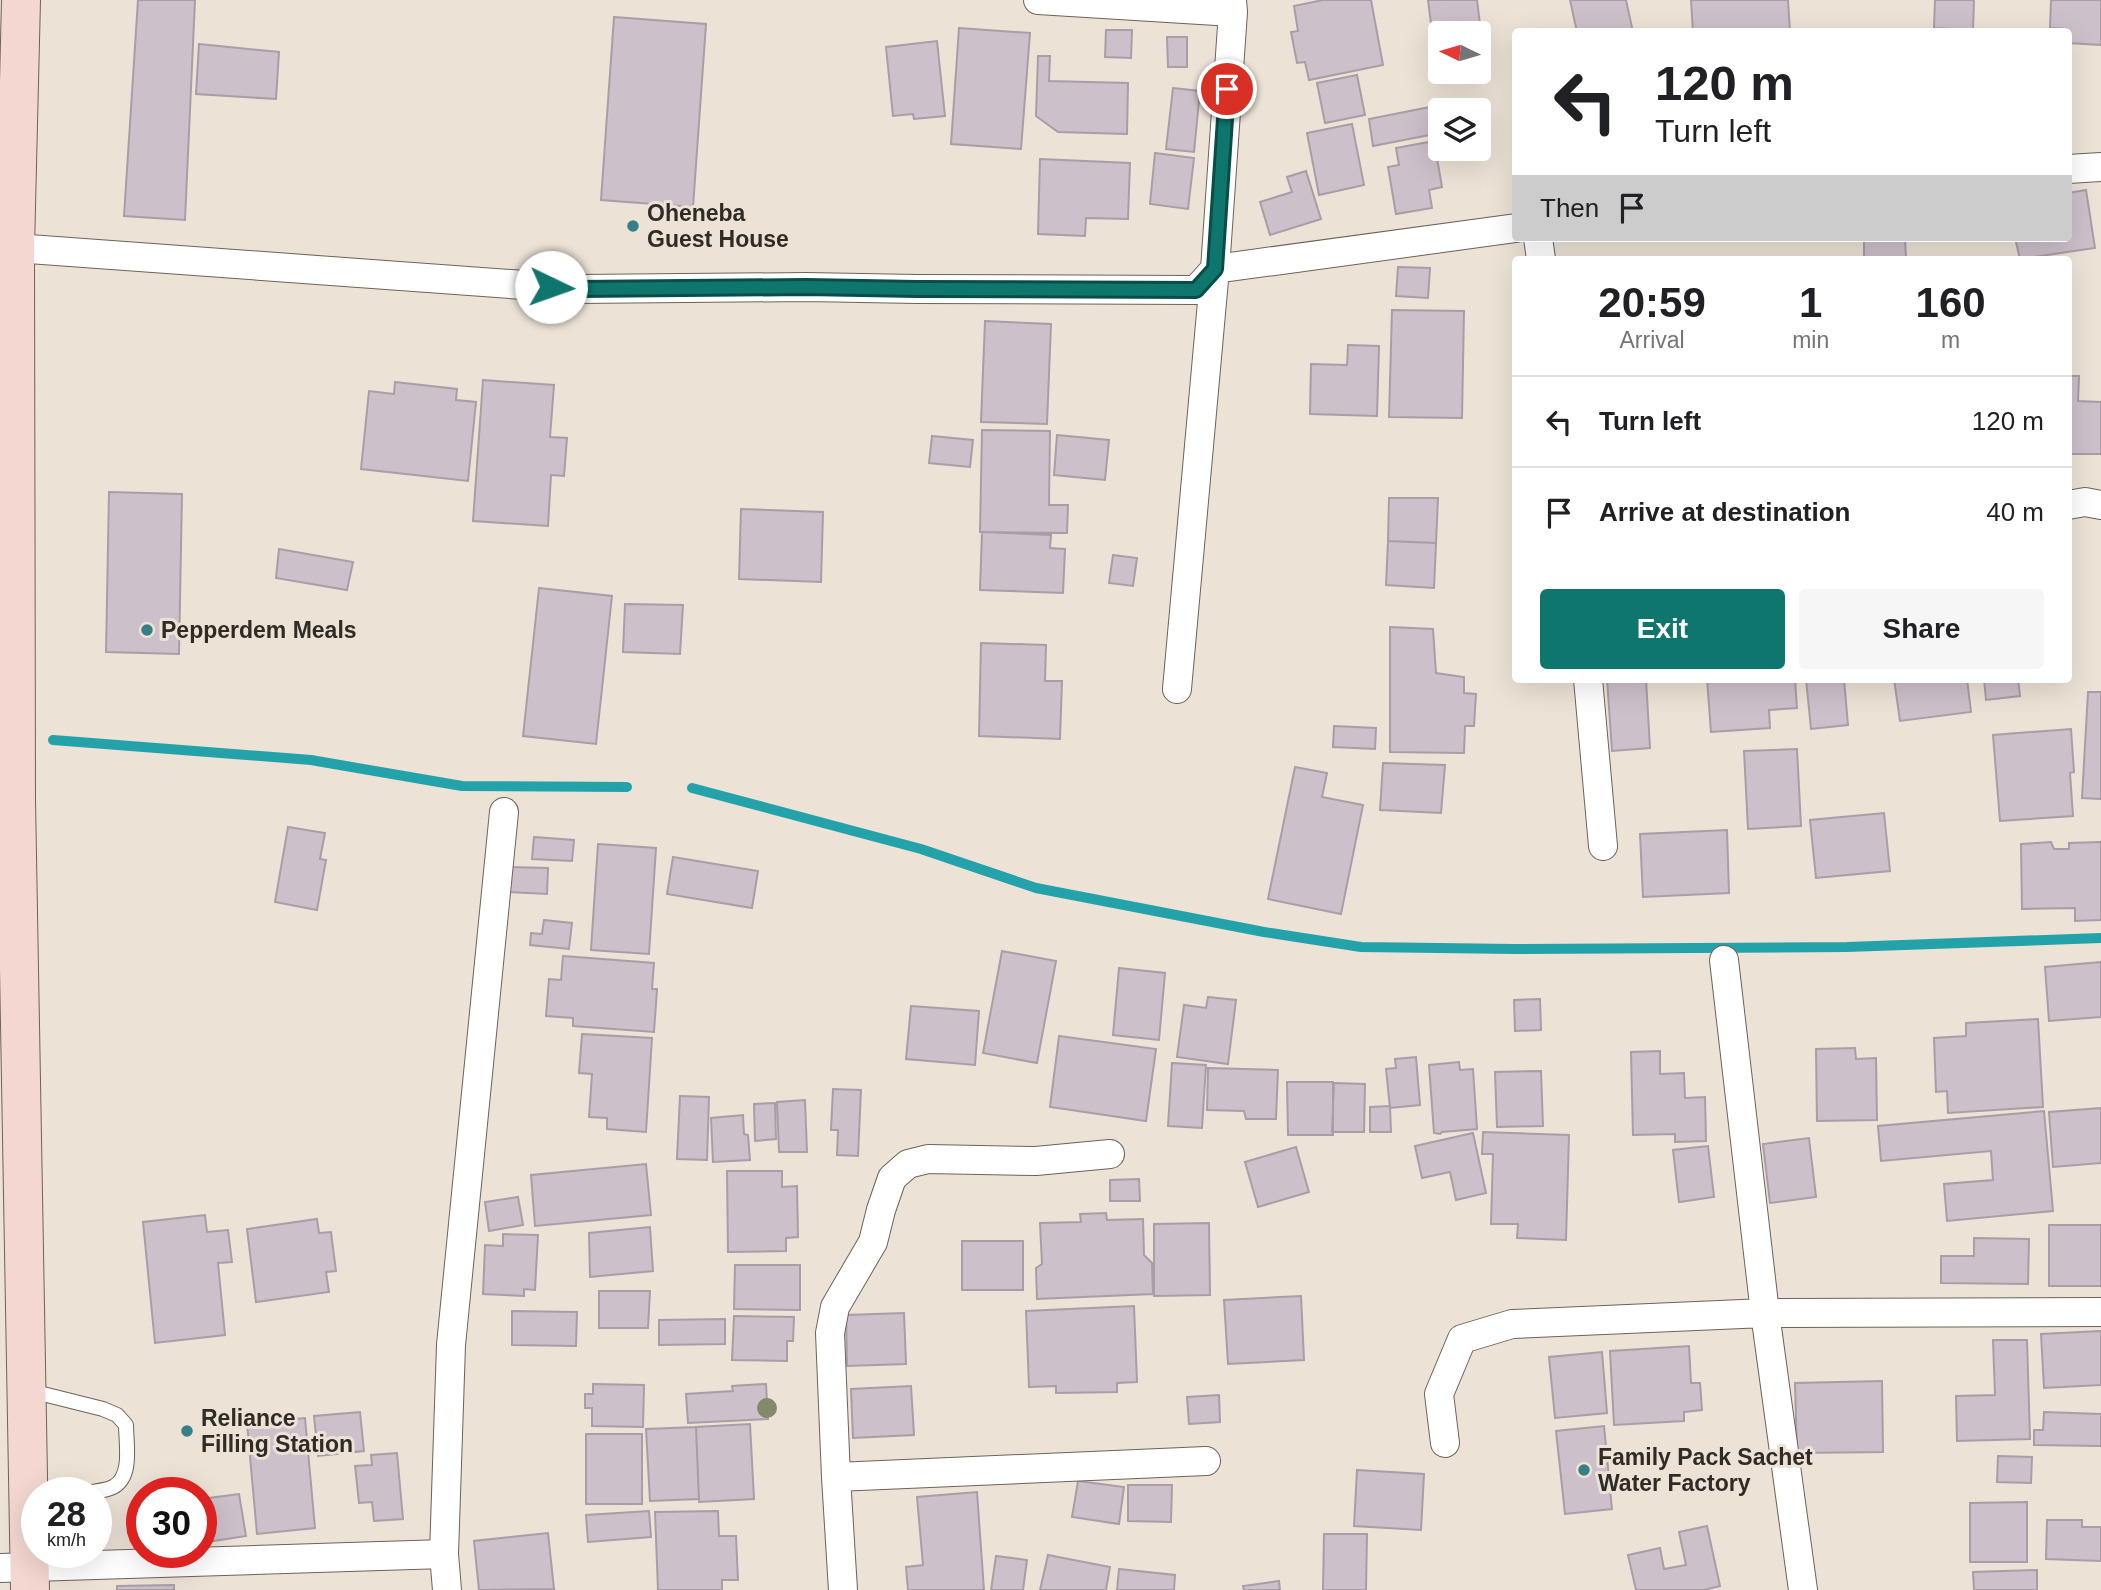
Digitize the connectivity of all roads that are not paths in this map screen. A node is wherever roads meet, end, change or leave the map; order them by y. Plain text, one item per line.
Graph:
1 (21, 0) edge
2 (1038, 0) edge
3 (1232, 6) edge
4 (2101, 167) edge
5 (2072, 169) edge
6 (1512, 229) edge
7 (15, 248) junction
8 (1215, 269) junction
9 (2072, 504) edge
10 (2101, 505) edge
11 (8, 545) edge
12 (1588, 683) edge
13 (1177, 689) dead end
14 (8, 797) edge
15 (504, 812) dead end
16 (1603, 846) dead end
17 (8, 898) edge
18 (1724, 960) dead end
19 (1110, 1154) dead end
20 (2101, 1312) edge
21 (1765, 1313) junction
22 (17, 1367) edge
23 (1445, 1443) dead end
24 (1206, 1461) dead end
25 (29, 1477) edge
26 (836, 1477) junction
27 (112, 1488) edge
28 (444, 1554) junction
29 (20, 1576) edge
30 (447, 1590) edge
31 (843, 1590) edge
32 (1803, 1590) edge

1 - 7 main road
2 - 3 street
3 - 8 street
4 - 5 street
6 - 8 street
7 - 8 street
7 - 11 main road
8 - 13 street
9 - 10 street
11 - 14 main road
12 - 16 street
14 - 17 main road
15 - 28 street
17 - 22 main road
18 - 21 street
19 - 26 street
20 - 21 street
21 - 23 street
21 - 32 street
22 - 25 main road
22 - 27 lane
24 - 26 street
26 - 31 street
28 - 29 street
28 - 30 street

